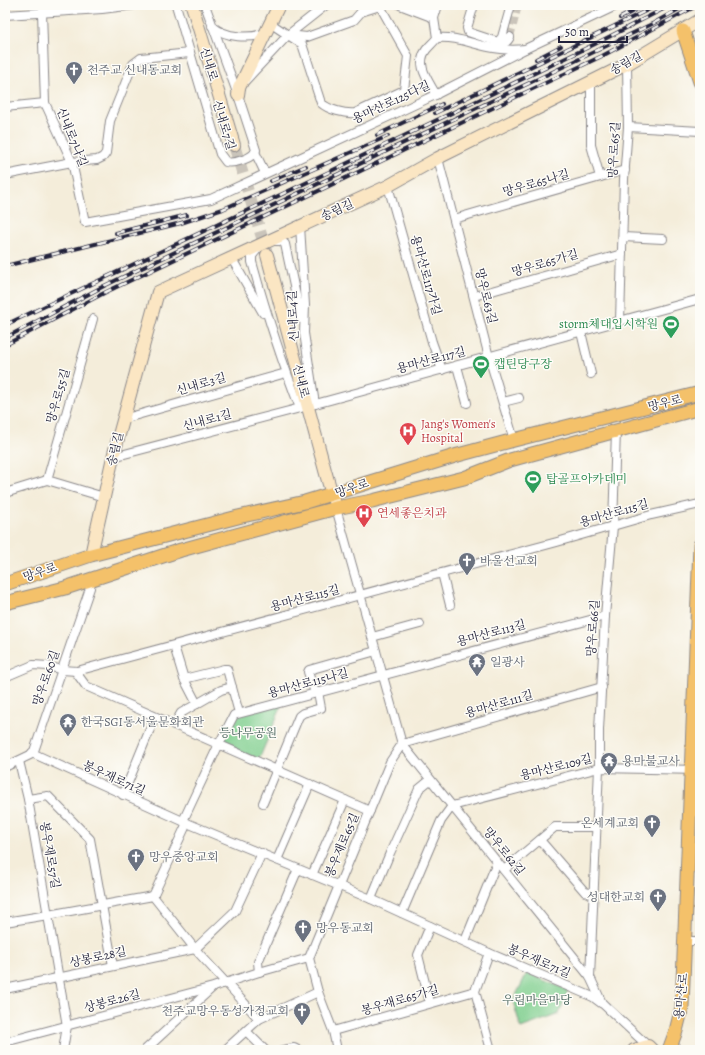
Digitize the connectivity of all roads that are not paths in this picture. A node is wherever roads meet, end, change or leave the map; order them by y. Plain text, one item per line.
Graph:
1 (135, 5) edge
2 (176, 5) edge
3 (192, 5) edge
4 (205, 5) edge
5 (279, 5) edge
6 (326, 5) edge
7 (400, 5) edge
8 (407, 5) edge
9 (431, 5) edge
10 (438, 5) edge
11 (474, 5) edge
12 (511, 5) edge
13 (618, 5) edge
14 (42, 12) junction
15 (5, 15) edge
16 (434, 18) junction
17 (700, 20) edge
18 (212, 26) junction
19 (268, 28) junction
20 (683, 31) junction
21 (288, 35) junction
22 (510, 37) dead end
23 (437, 38) junction
24 (498, 42) junction
25 (525, 49) junction
26 (190, 53) junction
27 (627, 64) junction
28 (591, 82) junction
29 (700, 82) edge
30 (239, 91) junction
31 (436, 95) junction
32 (45, 103) junction
33 (5, 107) edge
34 (628, 127) junction
35 (700, 131) edge
36 (234, 146) tunnel mouth
37 (256, 152) junction
38 (438, 158) junction
39 (72, 162) junction
40 (625, 170) junction
41 (265, 173) junction
42 (5, 175) edge
43 (600, 177) junction
44 (388, 186) junction
45 (454, 219) junction
46 (85, 222) joint
47 (300, 226) junction
48 (623, 237) junction
49 (663, 238) dead end
50 (266, 247) junction
51 (622, 254) junction
52 (232, 259) junction
53 (474, 296) junction
54 (700, 299) edge
55 (93, 319) dead end
56 (620, 321) junction
57 (270, 326) junction
58 (581, 332) junction
59 (304, 333) junction
60 (489, 357) junction
61 (457, 366) junction
62 (442, 370) junction
63 (286, 373) junction
64 (591, 374) dead end
65 (700, 393) edge
66 (519, 398) dead end
67 (503, 402) junction
68 (467, 404) dead end
69 (308, 406) junction
70 (700, 408) edge
71 (123, 419) junction
72 (616, 430) junction
73 (514, 440) junction
74 (113, 457) junction
75 (47, 480) junction
76 (5, 493) edge
77 (332, 495) junction
78 (104, 497) junction
79 (700, 504) edge
80 (336, 508) junction
81 (613, 526) junction
82 (700, 545) edge
83 (91, 555) junction
84 (442, 573) junction
85 (91, 580) junction
86 (5, 584) edge
87 (361, 595) junction
88 (5, 603) edge
89 (450, 605) dead end
90 (605, 616) junction
91 (420, 624) dead end
92 (372, 637) junction
93 (174, 646) junction
94 (376, 651) junction
95 (62, 670) junction
96 (75, 671) junction
97 (382, 675) junction
98 (5, 677) edge
99 (184, 679) junction
100 (232, 687) junction
101 (602, 687) junction
102 (316, 693) junction
103 (197, 704) junction
104 (239, 714) junction
105 (156, 717) junction
106 (174, 725) junction
107 (219, 744) junction
108 (402, 744) junction
109 (32, 753) junction
110 (19, 761) junction
111 (5, 767) edge
112 (599, 768) junction
113 (276, 770) junction
114 (696, 770) edge
115 (430, 780) junction
116 (310, 784) junction
117 (123, 795) junction
118 (28, 799) junction
119 (344, 800) junction
120 (263, 803) dead end
121 (452, 806) junction
122 (370, 811) junction
123 (185, 822) junction
124 (596, 827) junction
125 (540, 840) junction
126 (262, 853) junction
127 (277, 860) junction
128 (497, 862) junction
129 (298, 869) junction
130 (504, 870) junction
131 (312, 875) junction
132 (338, 886) junction
133 (594, 894) junction
134 (153, 896) junction
135 (371, 899) junction
136 (102, 904) junction
137 (402, 913) junction
138 (48, 915) junction
139 (5, 922) edge
140 (430, 926) junction
141 (465, 941) junction
142 (685, 941) junction
143 (700, 941) edge
144 (196, 949) junction
145 (490, 953) junction
146 (309, 958) junction
147 (113, 966) junction
148 (259, 972) junction
149 (590, 977) junction
150 (60, 978) junction
151 (226, 983) junction
152 (213, 988) junction
153 (5, 989) edge
154 (475, 991) junction
155 (318, 992) junction
156 (602, 1003) junction
157 (430, 1004) junction
158 (259, 1019) junction
159 (67, 1026) junction
160 (246, 1031) junction
161 (333, 1031) junction
162 (5, 1042) edge
163 (650, 1048) edge
164 (63, 1050) edge
165 (145, 1050) edge
166 (225, 1050) edge
167 (264, 1050) edge
168 (283, 1050) edge
169 (298, 1050) edge
170 (337, 1050) edge
171 (491, 1050) edge
172 (634, 1050) edge
173 (669, 1050) edge

1 - 14 street
2 - 26 street, 신내로7길
3 - 36 street, 신내로
4 - 18 street, 신내로7길
5 - 19 street
6 - 21 street
7 - 16 street
8 - 9 street
10 - 16 street
11 - 24 street
12 - 24 street
13 - 25 street, 용마산로125다길
14 - 15 street
14 - 32 street, 신내로7나길
16 - 23 street
17 - 20 street, 송림길
18 - 19 street
18 - 30 street, 신내로7길
19 - 21 street
19 - 30 street
20 - 27 street, 송림길
20 - 29 main road
21 - 21 street
21 - 30 street
22 - 24 street
23 - 25 street
23 - 31 street
25 - 31 street, 용마산로125다길
26 - 37 street, 신내로7길
26 - 39 street
27 - 28 street, 송림길
27 - 34 street, 망우로65길
28 - 38 street, 송림길
28 - 43 street
30 - 37 street, 신내로7길
31 - 41 street, 용마산로125다길
32 - 33 street
32 - 39 street, 신내로7나길
34 - 35 street
34 - 40 street, 망우로65길
37 - 41 street
38 - 44 street, 송림길
38 - 45 street, 망우로63길
39 - 42 street
39 - 46 street, 신내로7나길
40 - 43 street, 망우로65나길
40 - 48 street, 망우로65길
41 - 46 street, 용마산로125다길
43 - 45 street, 망우로65나길
44 - 47 street, 송림길
44 - 62 street, 용마산로117가길
45 - 53 street, 망우로63길
47 - 50 street, 송림길
47 - 59 street, 신내로4길
48 - 49 street
48 - 51 street, 망우로65길
50 - 52 street, 송림길
50 - 57 street
50 - 59 street
50 - 69 street, 신내로
51 - 53 street, 망우로65가길
51 - 56 street, 망우로65길
52 - 57 street
52 - 71 street, 송림길
53 - 60 street, 망우로63길
54 - 56 street, 용마산로117길
55 - 75 street, 망우로55길
56 - 58 street, 용마산로117길
57 - 63 street
58 - 60 street, 용마산로117길
58 - 64 street
59 - 69 street, 신내로4길
60 - 61 street, 용마산로117길
60 - 67 street, 망우로63길
61 - 62 street, 용마산로117길
61 - 68 street
62 - 69 street, 용마산로117길
63 - 69 street
63 - 71 street, 신내로3길
65 - 73 main road, 망우로
66 - 67 street
67 - 73 street, 망우로63길
69 - 74 street, 신내로1길
69 - 77 street, 신내로
70 - 72 main road, 망우로
71 - 74 street, 송림길
72 - 80 main road, 망우로
72 - 81 street, 망우로66길
73 - 77 main road, 망우로
74 - 78 street, 송림길
75 - 76 street
75 - 78 street
77 - 80 street, 신내로
77 - 83 main road, 망우로
78 - 83 street, 송림길
79 - 81 street, 용마산로115길
80 - 85 main road, 망우로
80 - 87 street, 망우로62길
81 - 84 street, 용마산로115길
81 - 90 street, 망우로66길
82 - 114 main road, 용마산로
83 - 86 main road, 망우로
84 - 87 street, 용마산로115길
84 - 89 street
85 - 88 main road, 망우로
85 - 95 street, 망우로60길
87 - 92 street, 망우로62길
87 - 93 street, 용마산로115길
90 - 97 street, 용마산로113길
90 - 101 street, 망우로66길
91 - 92 street
92 - 94 street, 망우로62길
93 - 96 street, 용마산로115길
93 - 99 street
94 - 97 street, 망우로62길
94 - 102 street
95 - 96 street, 용마산로115길
95 - 98 street, 용마산로115길
95 - 109 street, 망우로60길
96 - 105 street
97 - 102 street, 용마산로115나길
97 - 108 street, 망우로62길
99 - 100 street
99 - 103 street
100 - 103 street
100 - 104 street
101 - 108 street, 용마산로111길
101 - 112 street, 망우로66길
102 - 104 street, 용마산로115나길
102 - 113 street
103 - 106 street
104 - 107 street
105 - 106 street
105 - 117 street
106 - 107 street
107 - 113 street
107 - 123 street
108 - 115 street, 망우로62길
108 - 122 street, 봉우재로65길
109 - 110 street
109 - 117 street, 봉우재로71길
110 - 111 street
110 - 118 street, 봉우재로57길
112 - 114 street, 용마산로109길
112 - 121 street, 용마산로109길
112 - 124 street, 망우로66길
113 - 116 street
113 - 120 street
114 - 142 main road, 용마산로
115 - 121 street, 망우로62길
115 - 135 street
116 - 119 street
116 - 127 street
117 - 123 street, 봉우재로71길
118 - 136 street, 봉우재로57길
118 - 138 street, 봉우재로57길
119 - 122 street
119 - 131 street
121 - 128 street, 망우로62길
121 - 137 street
122 - 132 street, 봉우재로65길
123 - 126 street, 봉우재로71길
123 - 134 street
124 - 125 street
124 - 133 street, 망우로66길
125 - 130 street
125 - 133 street
126 - 127 street, 봉우재로71길
126 - 144 street
127 - 129 street, 봉우재로71길
128 - 130 street, 망우로62길
128 - 141 street
129 - 131 street, 봉우재로71길
129 - 148 street
130 - 149 street, 망우로62길
131 - 132 street, 봉우재로71길
132 - 135 street, 봉우재로71길
132 - 146 street, 봉우재로65길
133 - 149 street, 망우로66길
134 - 136 street
134 - 144 street
135 - 137 street, 봉우재로71길
136 - 138 street
136 - 147 street, 봉우재로57길
137 - 140 street, 봉우재로71길
138 - 139 street
138 - 150 street, 봉우재로57길
140 - 141 street, 봉우재로71길
140 - 157 street
141 - 145 street, 봉우재로71길
142 - 143 street
142 - 173 main road, 용마산로
144 - 147 street, 상봉로28길
144 - 151 street
145 - 154 street
145 - 156 street, 봉우재로71길
146 - 148 street
146 - 155 street
147 - 150 street, 상봉로28길
148 - 151 street, 상봉로26길
149 - 156 street, 망우로62길
150 - 153 street, 상봉로28길
150 - 159 street, 봉우재로57길
151 - 152 street, 상봉로26길
151 - 158 street
152 - 159 street, 상봉로26길
152 - 165 street
154 - 157 street, 봉우재로65가길
154 - 171 street
155 - 158 street
155 - 161 street
156 - 163 street, 망우로62길
157 - 161 street, 봉우재로65가길
158 - 160 street
159 - 162 street, 상봉로26길
159 - 164 street, 봉우재로57길
160 - 166 street
160 - 167 street
161 - 170 street
163 - 172 street
168 - 169 street

